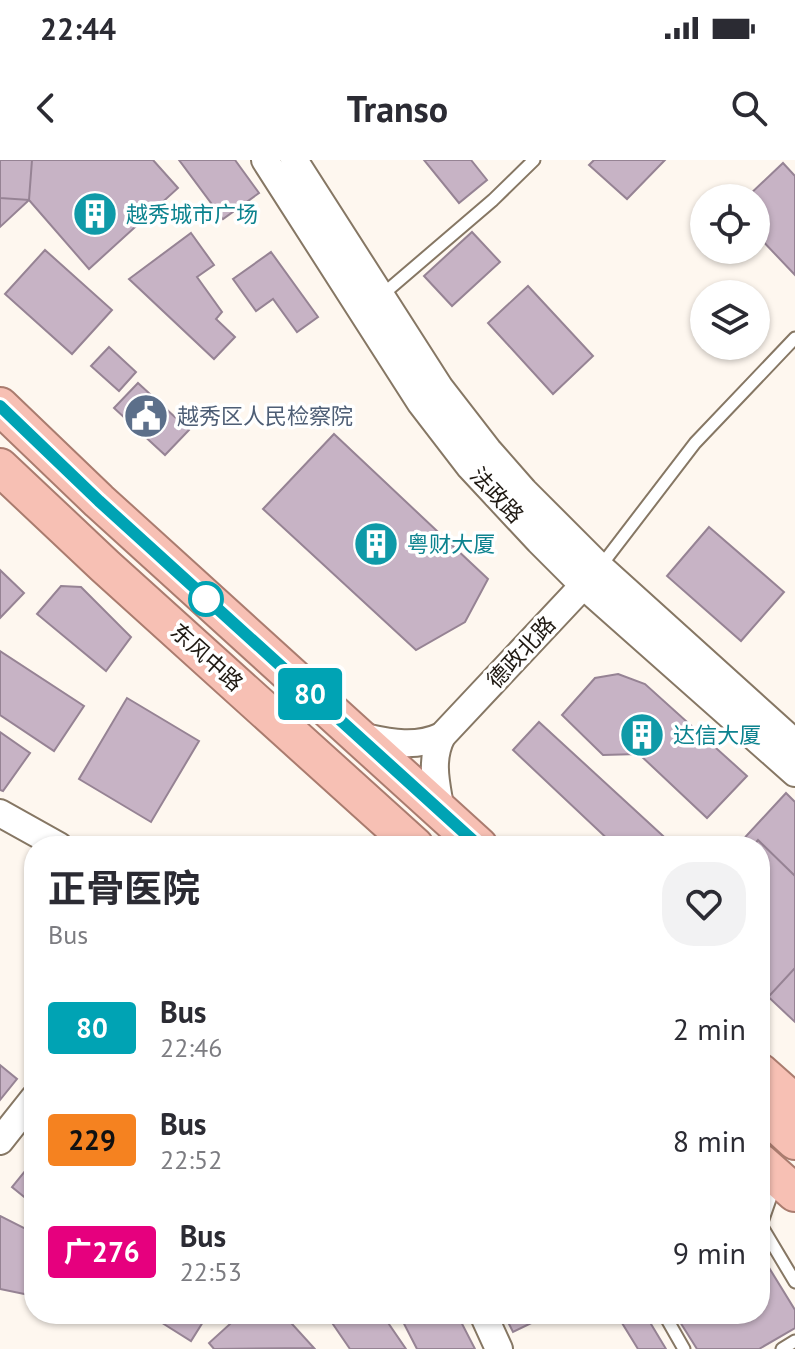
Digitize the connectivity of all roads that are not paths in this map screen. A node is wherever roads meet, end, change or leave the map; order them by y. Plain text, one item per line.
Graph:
1 (265, 160) edge
2 (294, 160) edge
3 (534, 160) edge
4 (380, 297) junction
5 (795, 338) edge
6 (0, 406) edge
7 (0, 467) edge
8 (592, 577) junction
9 (356, 735) junction
10 (442, 736) junction
11 (795, 743) edge
12 (795, 773) edge
13 (441, 812) junction
14 (0, 813) edge
15 (41, 836) edge
16 (404, 836) edge
17 (468, 836) edge
18 (778, 1091) edge
19 (24, 1111) edge
20 (0, 1141) edge
21 (795, 1141) edge
22 (778, 1178) edge
23 (770, 1200) edge
24 (770, 1240) edge
25 (795, 1282) edge
26 (488, 1324) edge
27 (670, 1324) edge
28 (795, 1341) edge
29 (499, 1349) edge
30 (684, 1349) edge
31 (782, 1349) edge

1 - 8 street, 法政路
2 - 4 street, 法政路
3 - 4 lane
4 - 8 street, 法政路
5 - 8 lane
6 - 9 highway, 东风中路
7 - 16 highway, 东风中路
8 - 10 street, 德政北路
8 - 11 street, 法政路
8 - 12 street, 法政路
9 - 10 street
9 - 13 highway, 东风中路
10 - 13 street
13 - 17 highway, 东风中路
14 - 15 street
18 - 21 highway
19 - 20 street
22 - 23 lane
24 - 25 lane
26 - 29 street
27 - 30 lane
28 - 31 lane

